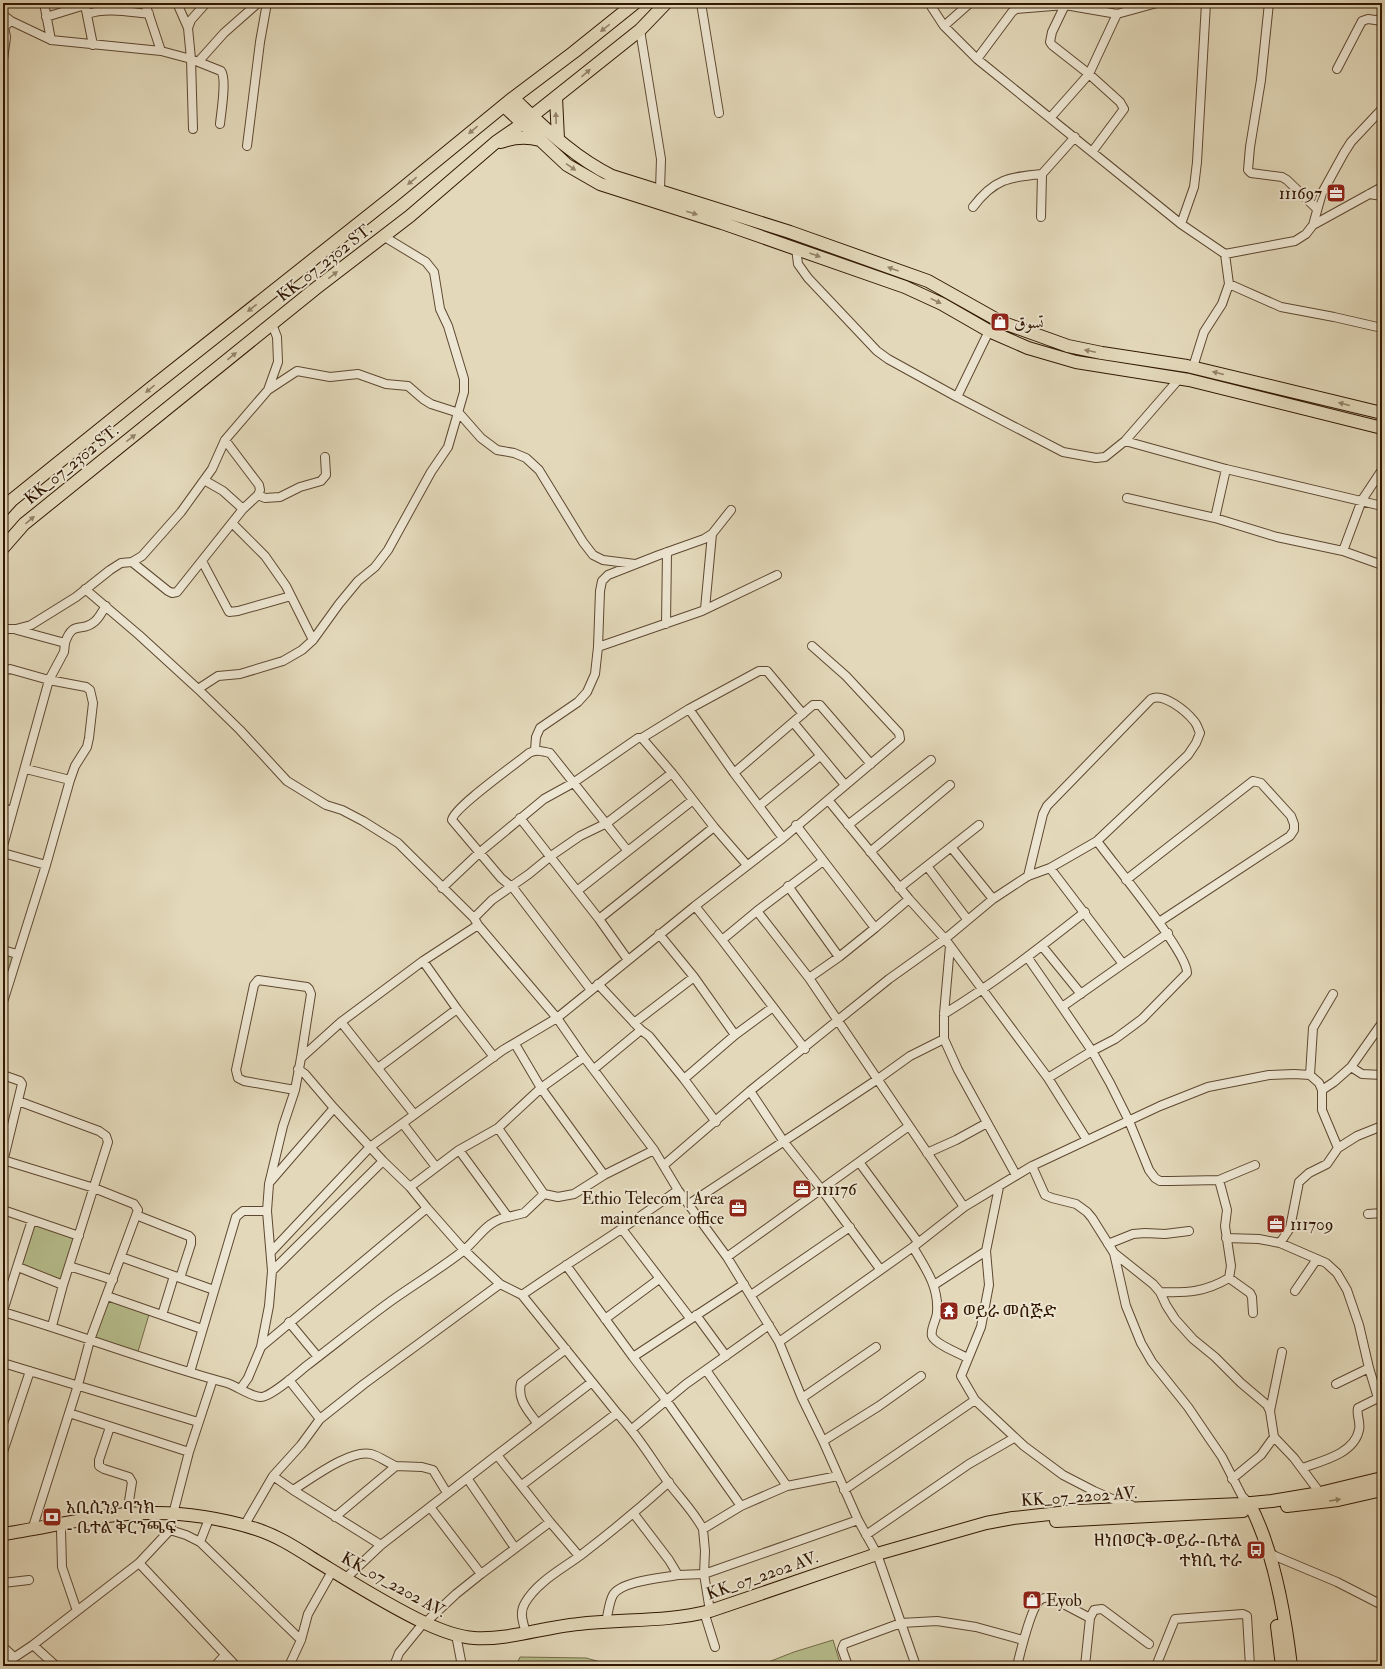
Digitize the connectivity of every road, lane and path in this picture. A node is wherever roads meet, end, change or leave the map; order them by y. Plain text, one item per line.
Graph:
1 (44, 3) edge
2 (145, 3) edge
3 (178, 3) edge
4 (206, 3) edge
5 (258, 3) edge
6 (266, 3) edge
7 (635, 3) edge
8 (666, 3) edge
9 (700, 3) edge
10 (929, 3) edge
11 (970, 3) edge
12 (1157, 3) edge
13 (1206, 3) edge
14 (1269, 3) edge
15 (89, 4) edge
16 (1065, 5) junction
17 (1078, 5) edge
18 (87, 14) junction
19 (149, 14) junction
20 (1117, 14) junction
21 (3, 15) edge
22 (46, 17) junction
23 (11, 20) junction
24 (1382, 21) edge
25 (944, 26) junction
26 (4, 27) edge
27 (188, 28) junction
28 (640, 30) junction
29 (52, 40) junction
30 (93, 45) junction
31 (161, 50) junction
32 (977, 59) junction
33 (3, 60) edge
34 (195, 60) junction
35 (1336, 70) dead end
36 (1089, 74) junction
37 (556, 96) junction
38 (513, 98) junction
39 (504, 106) junction
40 (1382, 109) edge
41 (719, 113) dead end
42 (532, 115) junction
43 (1051, 117) junction
44 (220, 124) dead end
45 (522, 124) junction
46 (193, 129) dead end
47 (1075, 137) junction
48 (558, 139) junction
49 (542, 141) junction
50 (247, 146) dead end
51 (491, 146) junction
52 (1092, 152) junction
53 (1042, 174) junction
54 (1382, 187) edge
55 (660, 190) junction
56 (1369, 194) junction
57 (678, 196) junction
58 (1382, 196) edge
59 (672, 206) junction
60 (973, 207) dead end
61 (1317, 209) junction
62 (1041, 217) dead end
63 (1181, 224) junction
64 (1313, 225) junction
65 (383, 236) junction
66 (796, 248) junction
67 (1225, 254) junction
68 (1229, 284) junction
69 (272, 324) junction
70 (1382, 328) edge
71 (989, 332) junction
72 (1193, 367) junction
73 (1179, 378) junction
74 (268, 390) junction
75 (958, 397) junction
76 (459, 413) junction
77 (1382, 413) edge
78 (1382, 428) edge
79 (225, 440) junction
80 (1125, 441) junction
81 (325, 457) dead end
82 (1226, 469) junction
83 (1382, 470) edge
84 (204, 480) junction
85 (258, 495) junction
86 (1127, 498) dead end
87 (1362, 500) junction
88 (1382, 506) edge
89 (243, 509) junction
90 (3, 510) edge
91 (731, 510) dead end
92 (1215, 518) junction
93 (232, 523) junction
94 (712, 534) junction
95 (3, 548) edge
96 (1342, 550) junction
97 (668, 552) junction
98 (202, 561) junction
99 (132, 562) junction
100 (635, 564) junction
101 (1382, 565) edge
102 (777, 575) dead end
103 (85, 589) junction
104 (291, 596) junction
105 (106, 606) junction
106 (705, 609) junction
107 (666, 624) junction
108 (3, 629) edge
109 (16, 629) junction
110 (313, 640) junction
111 (65, 643) junction
112 (812, 646) dead end
113 (598, 647) junction
114 (3, 670) edge
115 (49, 680) junction
116 (198, 689) junction
117 (689, 709) junction
118 (803, 714) junction
119 (793, 722) junction
120 (642, 738) junction
121 (535, 750) junction
122 (820, 756) junction
123 (931, 760) dead end
124 (871, 764) junction
125 (26, 768) junction
126 (672, 773) junction
127 (734, 773) junction
128 (70, 780) junction
129 (573, 783) junction
130 (845, 785) junction
131 (950, 786) dead end
132 (693, 800) junction
133 (828, 801) junction
134 (760, 806) junction
135 (3, 808) edge
136 (12, 811) junction
137 (520, 818) junction
138 (607, 823) junction
139 (848, 825) junction
140 (979, 825) dead end
141 (796, 826) junction
142 (714, 827) junction
143 (783, 838) junction
144 (1097, 841) junction
145 (3, 846) edge
146 (951, 847) junction
147 (627, 850) junction
148 (870, 852) junction
149 (3, 853) edge
150 (479, 853) junction
151 (551, 856) junction
152 (823, 861) junction
153 (46, 865) junction
154 (747, 865) junction
155 (926, 866) junction
156 (1050, 868) junction
157 (1028, 876) junction
158 (1126, 880) junction
159 (511, 886) junction
160 (788, 886) junction
161 (442, 888) junction
162 (899, 888) junction
163 (577, 891) junction
164 (909, 899) junction
165 (993, 899) junction
166 (695, 906) junction
167 (757, 911) junction
168 (1085, 912) junction
169 (598, 918) junction
170 (967, 920) junction
171 (476, 921) junction
172 (1159, 922) junction
173 (875, 928) junction
174 (1168, 933) junction
175 (659, 934) junction
176 (722, 940) junction
177 (947, 943) junction
178 (1042, 946) junction
179 (3, 950) edge
180 (17, 954) junction
181 (839, 957) junction
182 (1028, 958) junction
183 (628, 960) junction
184 (423, 961) junction
185 (1123, 964) junction
186 (694, 976) junction
187 (809, 978) junction
188 (598, 984) junction
189 (591, 990) junction
190 (983, 990) junction
191 (1081, 994) junction
192 (1333, 994) dead end
193 (3, 1002) edge
194 (773, 1007) junction
195 (1062, 1008) junction
196 (457, 1009) junction
197 (944, 1014) junction
198 (557, 1018) junction
199 (839, 1021) junction
200 (341, 1022) junction
201 (634, 1023) junction
202 (1382, 1023) edge
203 (642, 1030) junction
204 (736, 1035) junction
205 (944, 1039) junction
206 (515, 1044) junction
207 (805, 1049) junction
208 (1092, 1051) junction
209 (494, 1057) junction
210 (584, 1057) junction
211 (301, 1058) junction
212 (1351, 1067) junction
213 (378, 1068) junction
214 (298, 1069) junction
215 (594, 1069) junction
216 (3, 1075) edge
217 (1310, 1075) junction
218 (1382, 1075) edge
219 (1048, 1078) junction
220 (684, 1079) junction
221 (878, 1079) junction
222 (541, 1088) junction
223 (294, 1090) junction
224 (1322, 1090) junction
225 (750, 1092) junction
226 (18, 1101) junction
227 (334, 1108) junction
228 (414, 1114) junction
229 (1129, 1121) junction
230 (716, 1122) junction
231 (987, 1123) junction
232 (403, 1124) junction
233 (909, 1126) junction
234 (1382, 1126) edge
235 (498, 1128) junction
236 (1087, 1140) junction
237 (784, 1142) junction
238 (370, 1147) junction
239 (1338, 1148) junction
240 (459, 1150) junction
241 (654, 1150) junction
242 (928, 1153) junction
243 (3, 1161) edge
244 (383, 1162) junction
245 (859, 1162) junction
246 (664, 1165) junction
247 (1255, 1165) dead end
248 (1032, 1166) junction
249 (436, 1167) junction
250 (604, 1175) junction
251 (1016, 1175) junction
252 (1219, 1180) junction
253 (269, 1184) junction
254 (410, 1187) junction
255 (999, 1187) junction
256 (94, 1188) junction
257 (678, 1190) junction
258 (822, 1190) junction
259 (544, 1194) junction
260 (689, 1204) junction
261 (964, 1207) junction
262 (427, 1208) junction
263 (3, 1210) edge
264 (267, 1211) junction
265 (1382, 1213) edge
266 (1368, 1214) dead end
267 (136, 1215) junction
268 (508, 1217) junction
269 (32, 1220) junction
270 (850, 1227) junction
271 (622, 1229) junction
272 (1189, 1231) dead end
273 (79, 1236) junction
274 (1226, 1238) junction
275 (1280, 1243) junction
276 (915, 1244) junction
277 (1108, 1244) junction
278 (464, 1250) junction
279 (986, 1251) junction
280 (271, 1252) junction
281 (1114, 1253) junction
282 (121, 1257) junction
283 (727, 1257) junction
284 (1317, 1259) junction
285 (566, 1264) junction
286 (69, 1266) junction
287 (18, 1267) junction
288 (880, 1269) junction
289 (272, 1270) junction
290 (177, 1277) junction
291 (1229, 1278) junction
292 (659, 1279) junction
293 (113, 1280) junction
294 (500, 1284) junction
295 (744, 1284) junction
296 (63, 1285) junction
297 (934, 1285) junction
298 (214, 1290) junction
299 (1295, 1291) dead end
300 (1160, 1292) junction
301 (522, 1295) junction
302 (752, 1295) junction
303 (107, 1296) junction
304 (3, 1312) edge
305 (1253, 1313) dead end
306 (162, 1315) junction
307 (693, 1317) junction
308 (605, 1319) junction
309 (290, 1322) junction
310 (769, 1325) junction
311 (52, 1326) junction
312 (202, 1329) junction
313 (90, 1340) junction
314 (779, 1342) junction
315 (261, 1347) junction
316 (876, 1347) dead end
317 (566, 1349) junction
318 (1282, 1352) dead end
319 (726, 1356) junction
320 (318, 1357) junction
321 (633, 1357) junction
322 (968, 1358) junction
323 (3, 1363) edge
324 (1369, 1368) junction
325 (706, 1370) junction
326 (30, 1371) junction
327 (190, 1372) junction
328 (921, 1376) dead end
329 (213, 1379) junction
330 (289, 1380) junction
331 (592, 1382) junction
332 (1336, 1384) dead end
333 (78, 1385) junction
334 (241, 1388) junction
335 (1380, 1397) edge
336 (802, 1398) junction
337 (666, 1400) junction
338 (975, 1400) junction
339 (1270, 1411) junction
340 (69, 1413) junction
341 (617, 1413) junction
342 (320, 1419) junction
343 (198, 1422) junction
344 (537, 1423) junction
345 (110, 1427) junction
346 (632, 1429) junction
347 (1274, 1437) junction
348 (1014, 1438) junction
349 (823, 1441) junction
350 (3, 1452) edge
351 (189, 1452) junction
352 (497, 1455) junction
353 (396, 1466) junction
354 (1302, 1468) junction
355 (273, 1476) junction
356 (838, 1476) junction
357 (467, 1478) junction
358 (1382, 1478) edge
359 (1232, 1479) junction
360 (669, 1482) junction
361 (522, 1485) junction
362 (787, 1486) junction
363 (293, 1490) junction
364 (844, 1490) junction
365 (1382, 1490) edge
366 (447, 1493) junction
367 (1320, 1493) junction
368 (1180, 1505) junction
369 (1246, 1505) junction
370 (741, 1506) junction
371 (430, 1507) junction
372 (127, 1514) junction
373 (634, 1514) junction
374 (335, 1517) junction
375 (858, 1520) junction
376 (172, 1522) junction
377 (550, 1522) junction
378 (207, 1524) junction
379 (244, 1526) junction
380 (60, 1529) junction
381 (703, 1529) junction
382 (32, 1530) junction
383 (3, 1534) edge
384 (866, 1534) junction
385 (3, 1538) edge
386 (200, 1542) junction
387 (381, 1545) junction
388 (515, 1548) junction
389 (1265, 1553) junction
390 (579, 1556) junction
391 (877, 1556) junction
392 (139, 1563) junction
393 (481, 1574) junction
394 (704, 1574) junction
395 (330, 1575) junction
396 (678, 1575) junction
397 (346, 1578) junction
398 (29, 1580) dead end
399 (3, 1583) edge
400 (1382, 1605) edge
401 (78, 1611) junction
402 (708, 1613) junction
403 (1090, 1618) junction
404 (606, 1622) junction
405 (901, 1623) junction
406 (423, 1625) junction
407 (526, 1633) junction
408 (301, 1640) junction
409 (457, 1640) junction
410 (1023, 1640) junction
411 (1149, 1644) dead end
412 (33, 1645) junction
413 (3, 1647) edge
414 (716, 1647) dead end
415 (225, 1655) junction
416 (14, 1657) junction
417 (3, 1665) edge
418 (56, 1666) edge
419 (215, 1666) edge
420 (236, 1666) edge
421 (289, 1666) edge
422 (394, 1666) edge
423 (462, 1666) edge
424 (848, 1666) edge
425 (916, 1666) edge
426 (1017, 1666) edge
427 (1085, 1666) edge
428 (1156, 1666) edge
429 (1250, 1666) edge
430 (1282, 1666) edge
431 (1291, 1666) edge

1 - 22 street
2 - 19 street
3 - 27 street
4 - 27 street
5 - 34 street
6 - 50 street
7 -> 38 main road, KK_07_2302 ST.
8 - 28 main road, KK_07_2302 ST.
9 - 41 street
10 - 25 street
11 - 25 street
12 - 20 street
13 - 63 street
14 - 61 street
15 - 18 street
15 - 22 street
16 - 17 street
16 - 32 street
16 - 36 street
17 - 20 street
18 - 19 street
18 - 30 street
19 - 31 street
20 - 36 street
21 - 23 street
22 - 29 street
23 - 26 street
23 - 29 street
24 - 35 street
25 - 32 street
26 - 33 street
27 - 34 street
37 -> 28 main road, KK_07_2302 ST.
28 - 55 street
29 - 30 street
30 - 31 street
31 - 34 street
32 - 43 street
34 - 44 street
34 - 46 street
36 - 43 street
36 - 52 street
37 - 42 main road, KK_07_2302 ST.
48 -> 37 main road
38 - 39 main road, KK_07_2302 ST.
38 - 42 main road
39 - 45 main road
39 -> 90 main road, KK_07_2302 ST.
40 - 61 street
42 - 45 main road, KK_07_2302 ST.
42 - 48 main road
43 - 47 street
45 - 49 main road
45 - 51 main road, KK_07_2302 ST.
47 - 52 street
47 - 53 street
48 - 55 main road
49 - 51 main road
49 -> 59 main road
51 - 65 main road, KK_07_2302 ST.
52 - 63 street
53 - 60 street
53 - 62 street
54 - 56 street
55 - 57 main road
56 - 58 street
56 - 64 street
57 - 59 main road
72 -> 57 main road
59 -> 66 main road
61 - 64 street
63 - 67 street
64 - 67 street
69 -> 65 main road, KK_07_2302 ST.
65 - 76 street
66 -> 71 main road
66 - 75 street
67 - 68 street
68 - 70 street
68 - 72 street
69 - 74 street
95 -> 69 main road, KK_07_2302 ST.
71 - 73 main road
71 - 75 street
77 -> 72 main road
73 - 78 main road
73 - 80 street
74 - 76 street
74 - 79 street
75 - 80 street
76 - 100 street
76 - 110 street
79 - 84 street
79 - 85 street
80 - 82 street
81 - 85 street
82 - 87 street
82 - 92 street
83 - 87 street
84 - 89 street
84 - 99 street
85 - 89 street
86 - 92 street
87 - 88 street
87 - 96 street
89 - 93 street
91 - 94 street
92 - 96 street
93 - 98 street
93 - 104 street
94 - 97 street
94 - 106 street
96 - 101 street
97 - 100 street
97 - 107 street
98 - 99 street
98 - 104 street
99 - 103 street
100 - 113 street
102 - 106 street
103 - 105 street
103 - 109 street
104 - 110 street
105 - 111 street
105 - 116 street
106 - 107 street
107 - 113 street
108 - 109 street
109 - 111 street
110 - 116 street
111 - 115 street
112 - 124 street
113 - 121 street
114 - 115 street
115 - 125 street
115 - 128 street
116 - 161 street
117 - 118 street
117 - 120 street
117 - 127 street
118 - 119 street
118 - 124 street
119 - 122 street
119 - 127 street
120 - 126 street
120 - 129 street
121 - 129 street
121 - 150 street
122 - 130 street
122 - 134 street
123 - 139 street
124 - 130 street
125 - 128 street
125 - 136 street
126 - 132 street
126 - 138 street
127 - 134 street
128 - 153 street
129 - 137 street
129 - 138 street
130 - 133 street
131 - 148 street
132 - 142 street
132 - 147 street
133 - 139 street
133 - 141 street
134 - 143 street
135 - 136 street
136 - 145 street
137 - 150 street
137 - 151 street
138 - 147 street
138 - 151 street
139 - 148 street
140 - 146 street
141 - 143 street
141 - 152 street
142 - 154 street
142 - 169 street
143 - 154 street
144 - 156 street
144 - 157 street
144 - 158 street
146 - 155 street
146 - 165 street
147 - 163 street
148 - 162 street
149 - 153 street
150 - 159 street
150 - 161 street
151 - 159 street
151 - 163 street
152 - 160 street
152 - 173 street
153 - 180 street
154 - 166 street
155 - 162 street
155 - 170 street
156 - 157 street
156 - 168 street
157 - 165 street
158 - 172 street
158 - 172 street
159 - 171 street
159 - 189 street
160 - 167 street
160 - 181 street
161 - 171 street
162 - 164 street
163 - 169 street
164 - 173 street
164 - 177 street
165 - 170 street
166 - 175 street
166 - 176 street
167 - 176 street
167 - 187 street
168 - 178 street
168 - 185 street
169 - 183 street
170 - 177 street
171 - 184 street
171 - 198 street
172 - 174 street
173 - 181 street
174 - 185 street
174 - 208 street
175 - 183 street
175 - 186 street
176 - 194 street
177 - 190 street
177 - 197 street
177 - 199 street
178 - 182 street
178 - 191 street
179 - 180 street
180 - 193 street
181 - 187 street
182 - 190 street
182 - 195 street
183 - 188 street
184 - 196 street
184 - 200 street
185 - 191 street
186 - 201 street
186 - 204 street
187 - 199 street
188 - 189 street
188 - 201 street
189 - 198 street
190 - 197 street
190 - 219 street
191 - 195 street
192 - 217 street
194 - 204 street
194 - 207 street
195 - 208 street
196 - 209 street
196 - 213 street
197 - 205 street
198 - 206 street
198 - 210 street
199 - 207 street
199 - 221 street
200 - 211 street
200 - 213 street
201 - 203 street
202 - 212 street
203 - 215 street
203 - 220 street
204 - 220 street
205 - 221 street
205 - 231 street
206 - 209 street
206 - 222 street
207 - 225 street
208 - 219 street
208 - 229 street
209 - 228 street
210 - 215 street
210 - 222 street
211 - 214 street
211 - 223 street
212 - 218 street
212 - 224 street
213 - 228 street
214 - 223 street
214 - 227 street
215 - 241 street
216 - 226 street
217 - 224 street
217 - 229 street
219 - 236 street
220 - 230 street
221 - 233 street
221 - 237 street
222 - 235 street
222 - 250 street
223 - 253 street
224 - 239 street
225 - 230 street
225 - 237 street
226 - 243 street
226 - 256 street
227 - 238 street
227 - 253 street
228 - 232 street
229 - 236 street
229 - 252 street
230 - 246 street
231 - 242 street
231 - 251 street
232 - 238 street
232 - 249 street
233 - 242 street
233 - 245 street
234 - 239 street
235 - 240 street
235 - 259 street
236 - 248 street
237 - 258 street
237 - 260 street
238 - 244 street
238 - 280 street
239 - 275 street
240 - 249 street
240 - 268 street
241 - 246 street
241 - 250 street
242 - 261 street
243 - 256 street
244 - 254 street
244 - 289 street
245 - 258 street
245 - 276 street
246 - 257 street
247 - 252 street
248 - 251 street
248 - 277 street
249 - 254 street
250 - 259 street
251 - 255 street
252 - 274 street
253 - 264 street
254 - 262 street
255 - 261 street
255 - 279 street
256 - 267 street
256 - 273 street
257 - 260 street
257 - 271 street
258 - 270 street
258 - 283 street
259 - 268 street
260 - 283 street
261 - 276 street
262 - 278 street
262 - 309 street
263 - 269 street
264 - 280 street
264 - 298 street
265 - 266 street
267 - 282 street
267 - 290 street
268 - 278 street
269 - 273 street
269 - 287 street
270 - 288 street
270 - 302 street
271 - 285 street
271 - 292 street
272 - 277 street
273 - 286 street
274 - 275 street
274 - 291 street
275 - 284 street
276 - 288 street
276 - 297 street
277 - 281 street
278 - 294 street
278 - 320 street
279 - 297 street
279 - 322 street
280 - 289 street
281 - 300 street
281 - 359 street
282 - 290 street
282 - 293 street
283 - 295 street
284 - 299 street
284 - 324 street
285 - 301 street
285 - 308 street
286 - 293 street
286 - 296 street
287 - 296 street
287 - 304 street
288 - 314 street
289 - 315 street
290 - 298 street
290 - 306 street
291 - 300 street
291 - 305 street
292 - 307 street
292 - 308 street
293 - 303 street
294 - 301 street
294 - 342 street
295 - 302 street
295 - 307 street
296 - 311 street
297 - 322 street
298 - 312 street
300 - 339 street
301 - 317 street
302 - 310 street
303 - 306 street
303 - 313 street
304 - 311 street
306 - 312 street
307 - 319 street
307 - 321 street
308 - 321 street
309 - 315 street
309 - 320 street
310 - 314 street
310 - 319 street
311 - 313 street
312 - 327 street
313 - 327 street
313 - 333 street
314 - 336 street
315 - 334 street
316 - 336 street
317 - 331 street
317 - 344 street
318 - 339 street
319 - 325 street
320 - 330 street
321 - 337 street
322 - 338 street
323 - 326 street
324 - 332 street
324 - 335 street
325 - 337 street
325 - 362 street
326 - 333 street
326 - 350 street
327 - 329 street
328 - 349 street
329 - 334 street
329 - 343 street
330 - 334 street
330 - 342 street
331 - 341 street
331 - 344 street
333 - 340 street
333 - 343 street
335 - 354 street
336 - 349 street
337 - 346 street
337 - 370 street
338 - 348 street
338 - 364 street
339 - 347 street
340 - 345 street
340 - 382 street
341 - 346 street
341 - 361 street
342 - 355 street
343 - 351 street
344 - 352 street
345 - 351 street
345 - 372 street
346 - 360 street
347 - 354 street
347 - 359 street
348 - 368 street
348 - 384 street
349 - 356 street
351 - 376 street
352 - 357 street
352 - 361 street
353 - 363 street
353 - 366 street
353 - 374 street
354 - 367 street
355 - 363 street
355 - 379 street
356 - 362 street
356 - 364 street
357 - 366 street
357 - 388 street
358 - 367 main road, KK_07_2202 AV.
359 - 369 street
360 - 373 street
360 - 381 street
361 - 377 street
362 - 370 street
363 - 374 street
364 - 375 street
369 -> 365 main road
366 - 371 street
367 - 369 main road, KK_07_2202 AV.
368 - 369 main road, KK_07_2202 AV.
368 - 391 main road, KK_07_2202 AV.
369 - 389 main road
369 - 391 main road
370 - 381 street
371 - 387 street
371 - 393 street
372 - 376 main road
372 - 382 main road
373 - 390 street
373 - 396 street
374 - 387 street
375 - 384 street
375 - 394 street
376 - 378 main road
376 - 379 main road, KK_07_2202 AV.
376 - 380 main road
376 - 386 street
376 - 392 street
377 - 388 street
377 - 390 street
378 - 386 street
378 - 395 main road
379 - 397 main road, KK_07_2202 AV.
380 - 385 main road
380 - 401 street
381 - 394 street
382 - 383 main road
384 - 391 street
386 - 408 street
387 - 397 street
388 - 393 street
389 - 400 street
389 - 430 main road
389 - 431 main road
390 - 407 street
391 - 402 main road
391 - 405 street
392 - 401 street
392 - 415 street
393 - 406 street
394 - 396 street
394 - 402 street
395 - 406 main road
395 - 408 street
396 - 404 street
397 - 406 main road, KK_07_2202 AV.
398 - 399 street
401 - 412 street
402 - 404 main road, KK_07_2202 AV.
402 - 409 main road
402 - 414 street
403 - 410 street
403 - 411 street
403 - 427 street
404 - 407 main road, KK_07_2202 AV.
405 - 410 street
405 - 424 street
405 - 425 street
406 - 407 main road, KK_07_2202 AV.
406 - 409 main road
406 - 422 street
408 - 421 street
409 - 423 street
410 - 426 street
412 - 416 street
412 - 418 street
413 - 416 street
415 - 419 street
415 - 420 street
416 - 417 street
428 - 429 street

